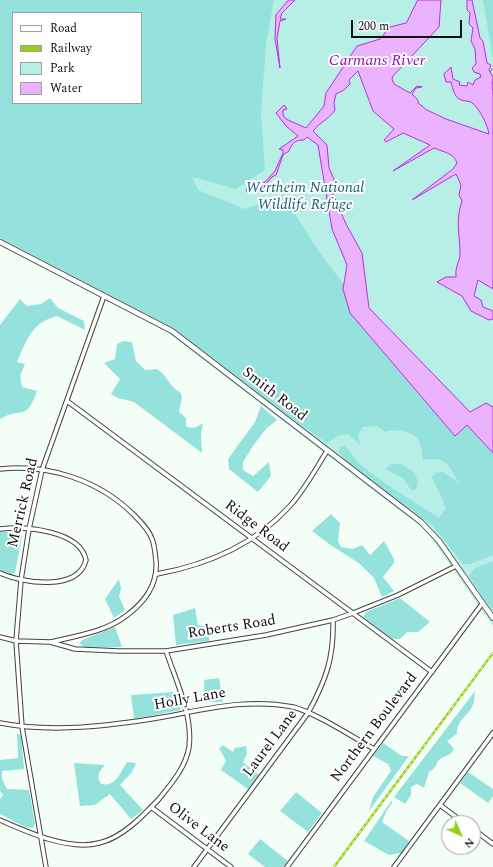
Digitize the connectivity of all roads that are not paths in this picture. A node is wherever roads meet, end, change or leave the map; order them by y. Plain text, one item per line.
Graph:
1 (0, 242) edge
2 (104, 296) junction
3 (67, 401) junction
4 (327, 451) junction
5 (0, 469) edge
6 (42, 470) junction
7 (0, 528) edge
8 (29, 529) junction
9 (251, 538) junction
10 (456, 566) junction
11 (0, 573) edge
12 (157, 574) junction
13 (21, 580) junction
14 (482, 604) junction
15 (353, 613) junction
16 (493, 618) edge
17 (333, 620) junction
18 (0, 637) edge
19 (16, 641) junction
20 (50, 642) junction
21 (166, 651) junction
22 (432, 672) junction
23 (186, 713) junction
24 (308, 713) junction
25 (0, 723) edge
26 (22, 727) junction
27 (493, 733) edge
28 (489, 738) junction
29 (493, 741) edge
30 (374, 749) junction
31 (440, 805) junction
32 (151, 808) junction
33 (453, 815) edge
34 (0, 820) edge
35 (481, 835) edge
36 (41, 836) junction
37 (493, 844) edge
38 (207, 849) junction
39 (46, 867) edge
40 (194, 867) edge
41 (231, 867) edge
42 (287, 867) edge
43 (394, 867) edge

1 - 2 street, Smith Road
2 - 3 street, Merrick Road
2 - 4 street, Smith Road
3 - 6 street, Merrick Road
3 - 9 street, Ridge Road
4 - 9 street
4 - 10 street, Smith Road
5 - 6 street
6 - 8 street, Merrick Road
6 - 12 street
7 - 8 street
8 - 13 street, Merrick Road
8 - 13 street
9 - 12 street
9 - 15 street, Ridge Road
10 - 14 street, Smith Road
10 - 15 street, Roberts Road
11 - 13 street
12 - 20 street
13 - 19 street, Merrick Road
14 - 16 street, Smith Road
14 - 22 street, Northern Boulevard
15 - 17 street, Roberts Road
15 - 22 street, Ridge Road
17 - 21 street, Roberts Road
17 - 24 street, Laurel Lane
18 - 19 street, Roberts Road
19 - 20 street, Roberts Road
19 - 26 street, Merrick Road
20 - 21 street, Roberts Road
21 - 23 street
22 - 30 street, Northern Boulevard
23 - 24 street, Holly Lane
23 - 26 street, Holly Lane
23 - 32 street
24 - 30 street, Holly Lane
24 - 38 street, Laurel Lane
25 - 26 street, Holly Lane
26 - 36 street, Merrick Road
27 - 28 street
28 - 29 street
28 - 31 street
30 - 42 street, Northern Boulevard
31 - 33 street
31 - 43 street
32 - 36 street
32 - 38 street, Olive Lane
34 - 36 street
35 - 37 street
36 - 39 street, Merrick Road
38 - 40 street, Laurel Lane
38 - 41 street, Olive Lane

